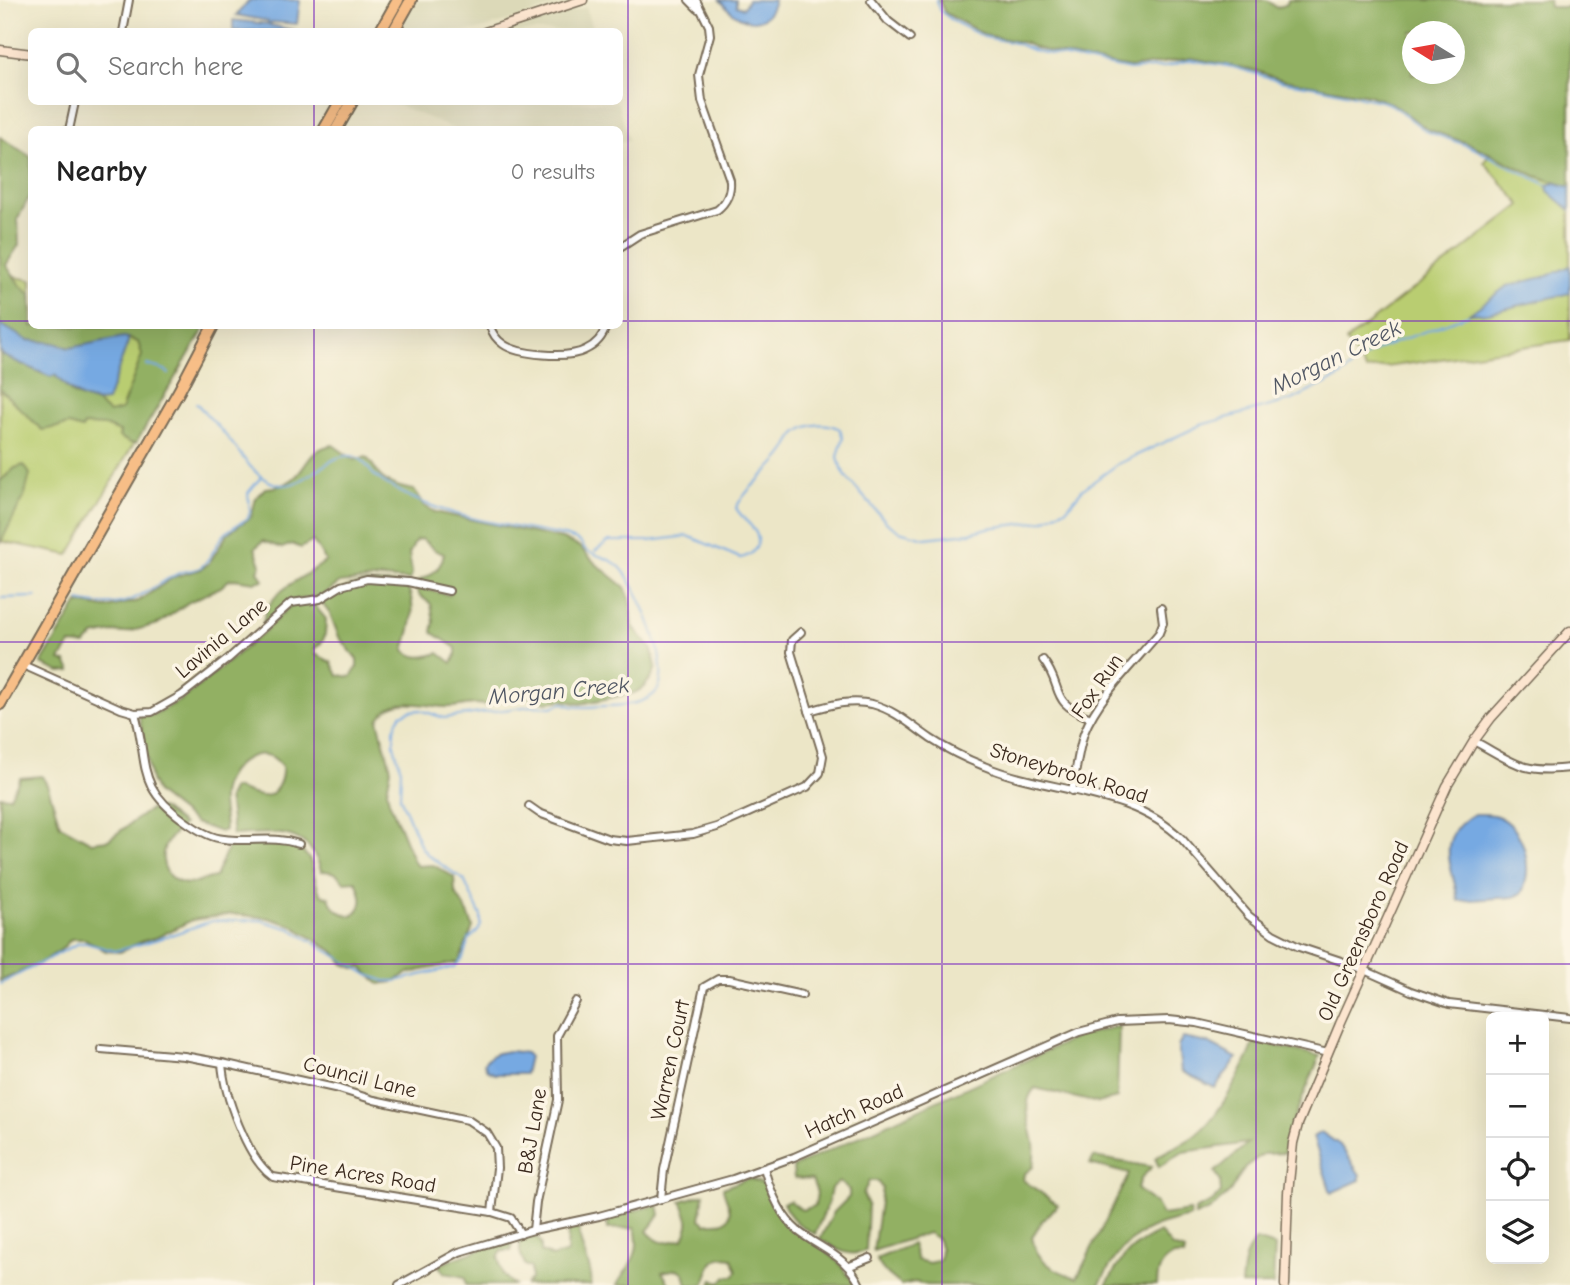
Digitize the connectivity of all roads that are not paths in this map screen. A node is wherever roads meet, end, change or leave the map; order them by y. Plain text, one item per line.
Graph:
1 (129, 0) edge
2 (398, 0) edge
3 (411, 0) edge
4 (583, 0) edge
5 (690, 0) edge
6 (696, 0) edge
7 (871, 0) edge
8 (699, 10) junction
9 (124, 28) edge
10 (382, 28) edge
11 (395, 28) edge
12 (497, 28) edge
13 (910, 37) dead end
14 (0, 50) edge
15 (28, 54) edge
16 (74, 105) edge
17 (338, 105) edge
18 (350, 105) edge
19 (70, 126) edge
20 (326, 126) edge
21 (338, 126) edge
22 (623, 245) edge
23 (211, 329) edge
24 (218, 329) edge
25 (491, 329) edge
26 (604, 329) edge
27 (179, 391) junction
28 (449, 591) dead end
29 (1161, 608) dead end
30 (1570, 631) edge
31 (800, 632) dead end
32 (1042, 660) dead end
33 (23, 664) junction
34 (0, 704) edge
35 (809, 711) junction
36 (135, 713) junction
37 (1091, 718) junction
38 (1474, 741) junction
39 (1570, 768) edge
40 (1072, 791) junction
41 (529, 806) dead end
42 (299, 845) dead end
43 (1364, 970) junction
44 (802, 995) dead end
45 (576, 1001) dead end
46 (1570, 1018) edge
47 (101, 1049) dead end
48 (1328, 1053) junction
49 (222, 1063) junction
50 (764, 1168) junction
51 (661, 1199) junction
52 (492, 1212) junction
53 (533, 1230) junction
54 (521, 1234) junction
55 (870, 1258) dead end
56 (850, 1266) junction
57 (399, 1285) edge
58 (860, 1285) edge
59 (1285, 1285) edge

1 - 9 street
2 - 10 highway
3 - 11 highway
4 - 12 street
5 - 8 street
6 - 8 street
7 - 13 street
8 - 22 street
14 - 15 street
16 - 19 street
17 - 20 highway
18 - 21 highway
23 - 27 highway
24 - 27 highway
25 - 26 street
27 - 33 highway
28 - 36 street, Lavinia Lane
29 - 37 street, Fox Run
30 - 38 street, Old Greensboro Road
31 - 35 street
32 - 37 street
33 - 34 highway
33 - 36 street
35 - 40 street, Stoneybrook Road
35 - 41 street
36 - 42 street
37 - 40 street, Fox Run
38 - 39 street
38 - 43 street, Old Greensboro Road
40 - 43 street, Stoneybrook Road
43 - 46 street, Stoneybrook Road
43 - 48 street, Old Greensboro Road
44 - 51 street, Warren Court
45 - 53 street, B&J Lane
47 - 49 street, Council Lane
48 - 50 street, Hatch Road
48 - 59 street, Old Greensboro Road
49 - 52 street, Pine Acres Road
49 - 52 street, Council Lane
50 - 51 street, Hatch Road
50 - 56 street
51 - 53 street, Hatch Road
52 - 54 street
53 - 54 street, Hatch Road
54 - 57 street, Hatch Road
55 - 56 street
56 - 58 street

